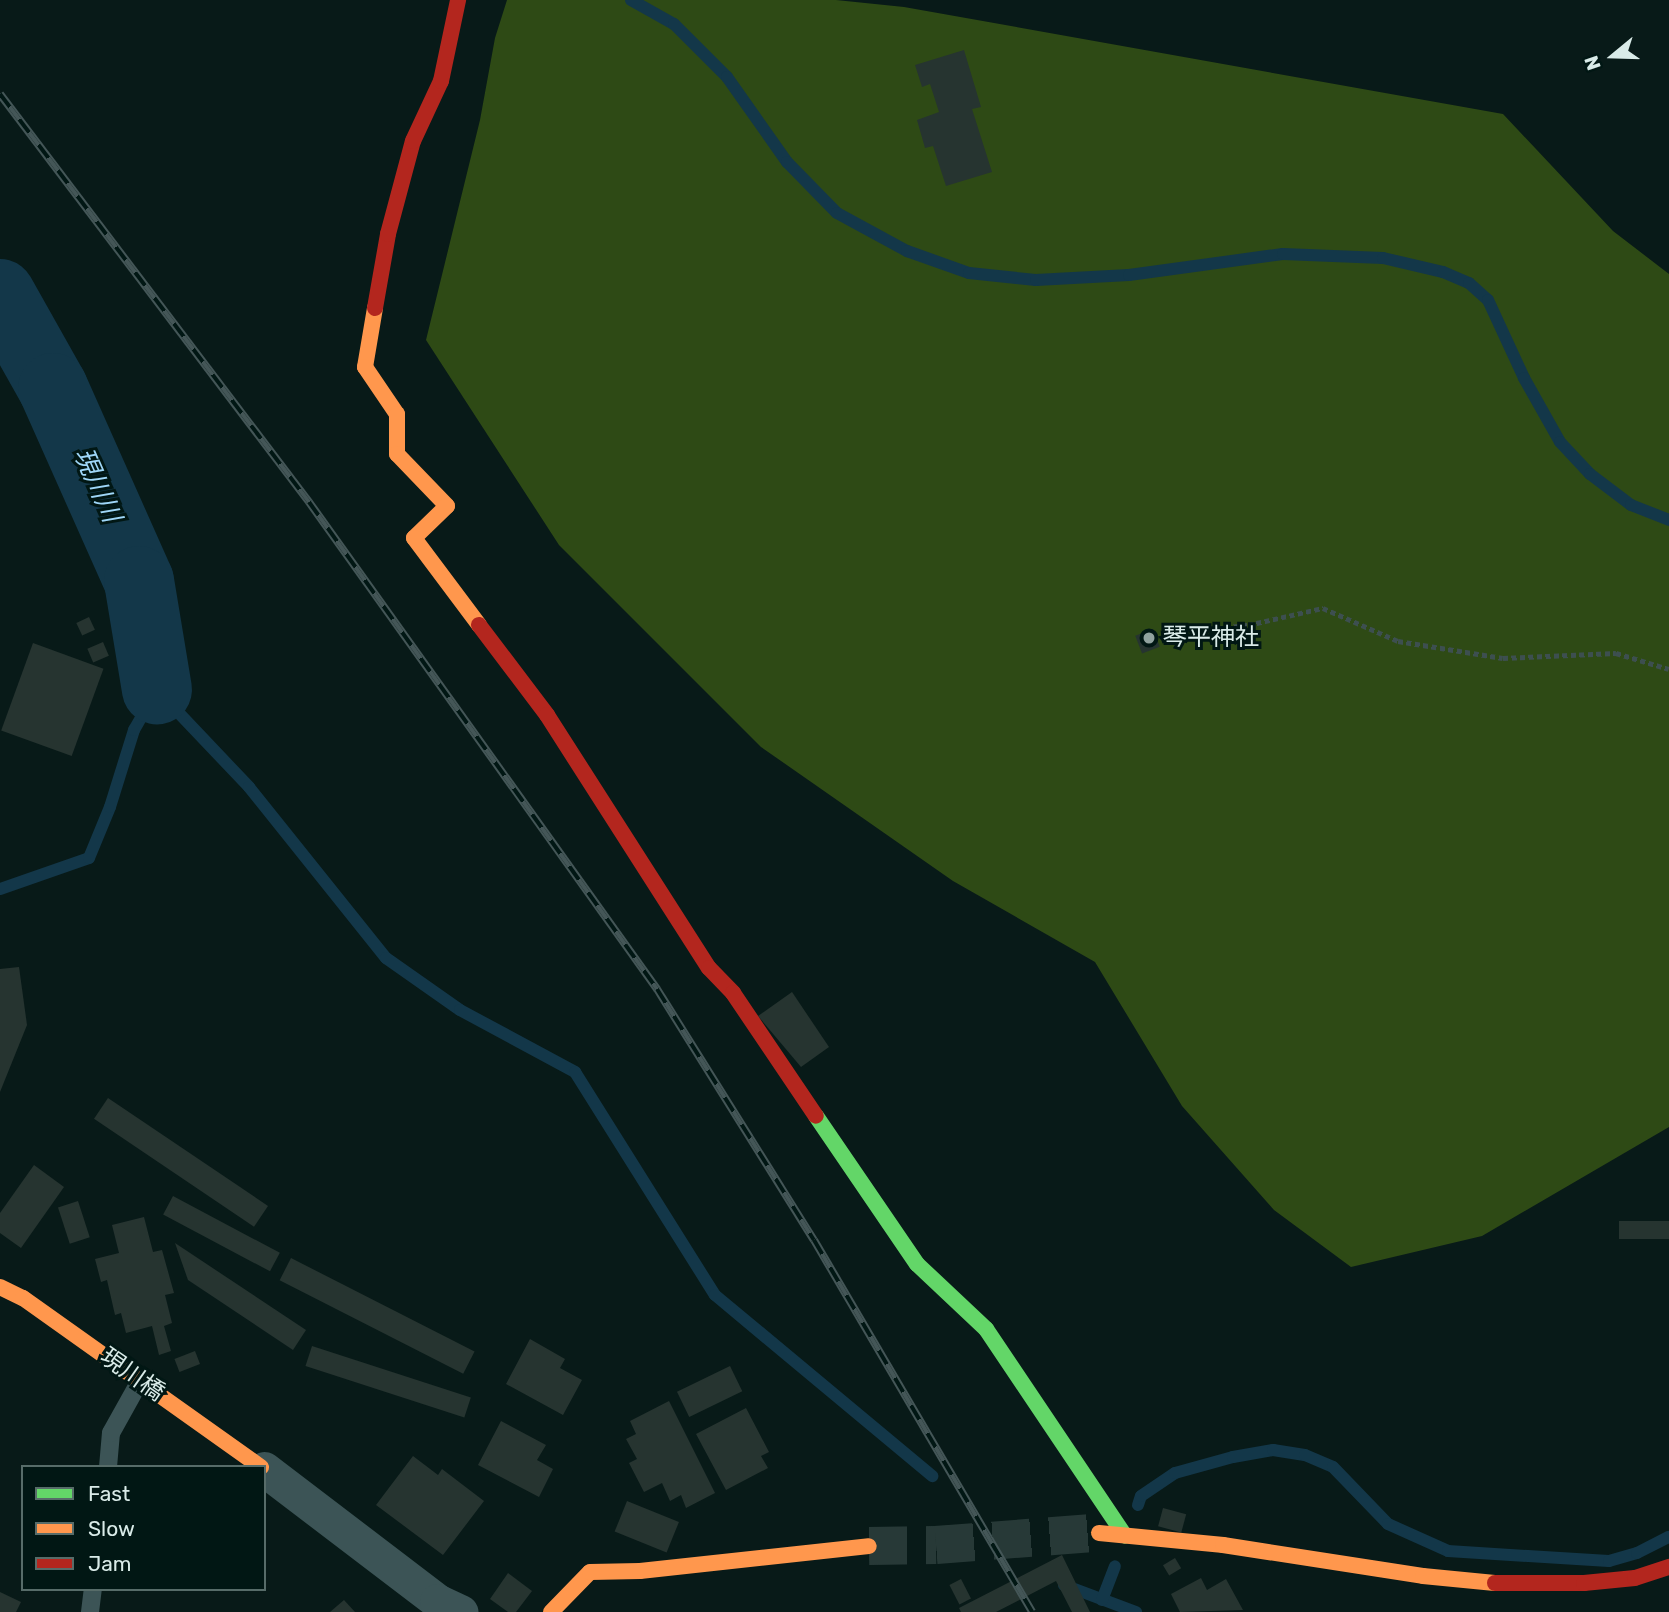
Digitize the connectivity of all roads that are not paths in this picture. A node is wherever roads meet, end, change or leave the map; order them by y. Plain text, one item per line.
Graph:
1 (458, 0) edge
2 (0, 1287) edge
3 (140, 1381) junction
4 (108, 1465) edge
5 (259, 1465) edge
6 (266, 1470) edge
7 (1093, 1533) tunnel mouth
8 (1125, 1536) junction
9 (869, 1546) tunnel mouth
10 (1669, 1567) edge
11 (93, 1591) edge
12 (90, 1612) edge
13 (461, 1612) edge
14 (551, 1612) edge

1 - 8 street
2 - 3 street, 現川橋
3 - 4 lane
3 - 5 street, 現川橋
6 - 13 street, 現川橋
7 - 8 street
8 - 10 street
9 - 14 street
11 - 12 lane

